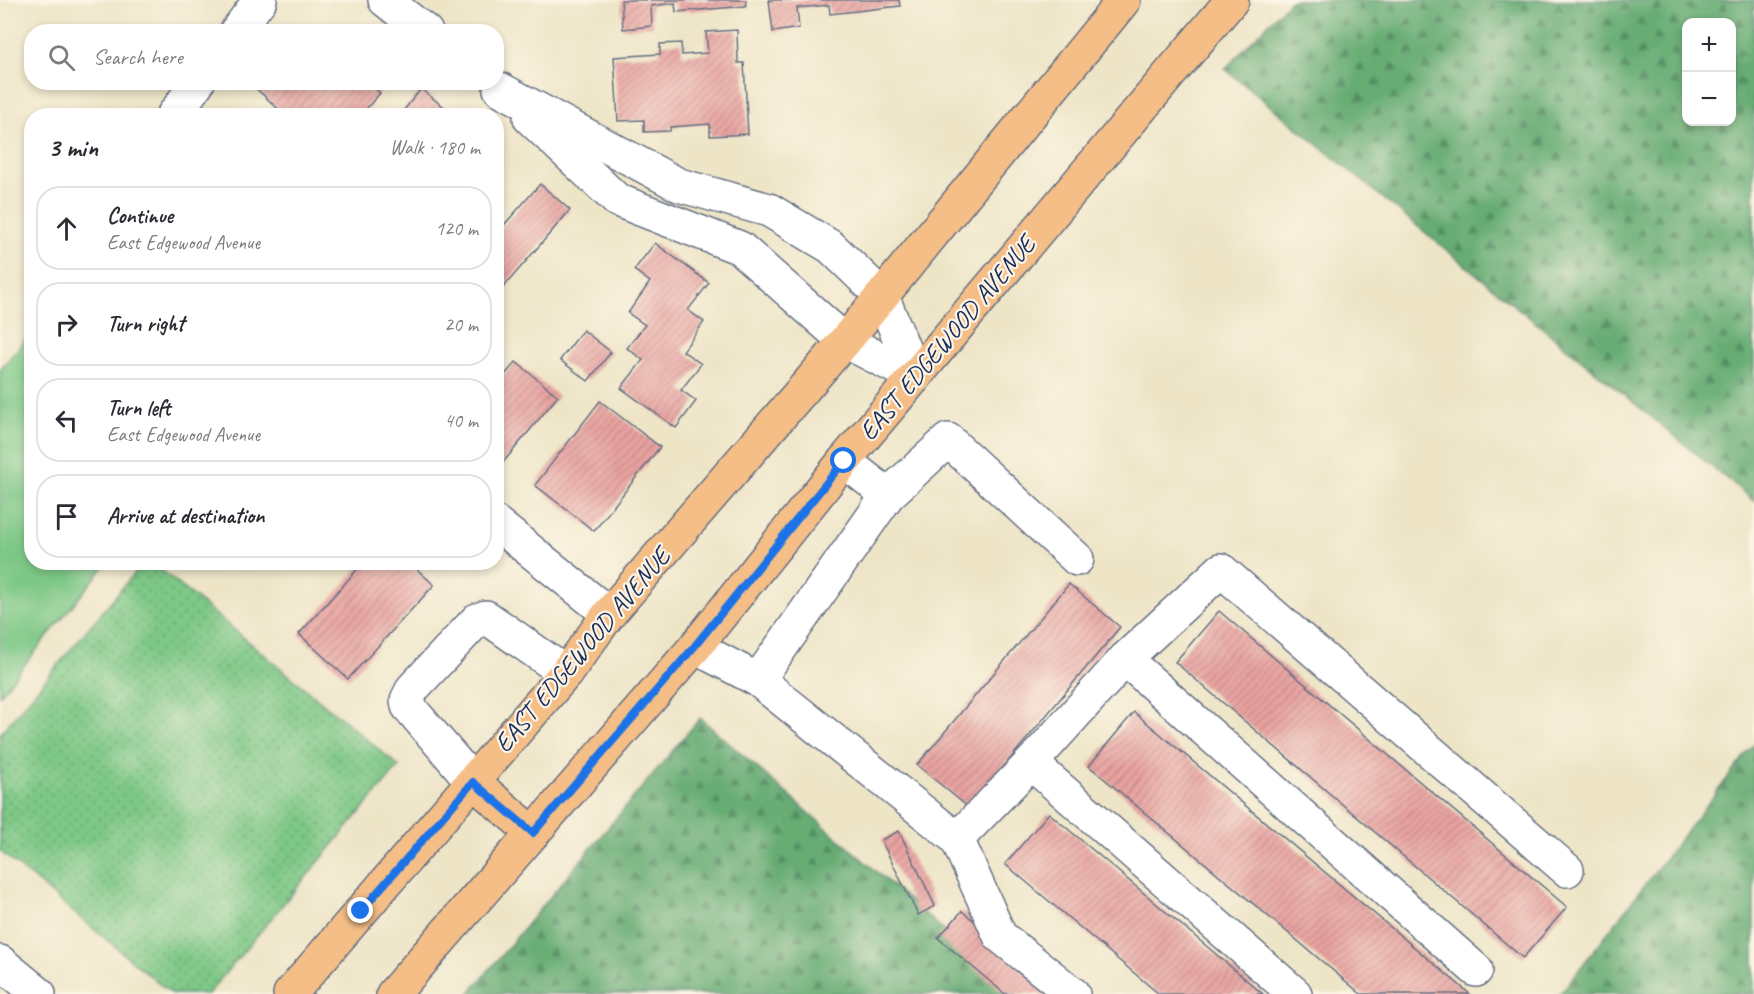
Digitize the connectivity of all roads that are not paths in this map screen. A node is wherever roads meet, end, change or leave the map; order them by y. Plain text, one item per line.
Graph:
1 (260, 0) edge
2 (385, 0) edge
3 (1124, 0) edge
4 (1232, 0) edge
5 (242, 24) edge
6 (416, 24) edge
7 (192, 90) edge
8 (500, 90) edge
9 (503, 90) edge
10 (179, 108) edge
11 (882, 296) junction
12 (845, 341) junction
13 (915, 377) junction
14 (844, 461) junction
15 (888, 495) junction
16 (504, 529) edge
17 (1077, 559) dead end
18 (609, 614) junction
19 (694, 647) junction
20 (1125, 659) junction
21 (566, 673) junction
22 (758, 680) junction
23 (1031, 763) junction
24 (473, 782) junction
25 (533, 833) junction
26 (957, 839) junction
27 (1567, 870) dead end
28 (0, 962) edge
29 (1476, 970) dead end
30 (400, 986) edge
31 (39, 994) edge
32 (290, 994) edge
33 (1073, 994) edge
34 (1295, 994) edge

1 - 5 lane
2 - 6 lane
3 - 11 main road, EAST EDGEWOOD AVENUE
4 - 13 main road, EAST EDGEWOOD AVENUE
7 - 10 lane
8 - 12 lane
9 - 11 lane
11 - 12 main road, EAST EDGEWOOD AVENUE
11 - 13 lane
12 - 13 lane
12 - 18 main road, EAST EDGEWOOD AVENUE
13 - 14 main road, EAST EDGEWOOD AVENUE
14 - 15 lane
14 - 19 main road, EAST EDGEWOOD AVENUE
15 - 17 lane
15 - 22 lane
16 - 18 lane
18 - 21 main road, EAST EDGEWOOD AVENUE
19 - 22 lane
19 - 25 main road, EAST EDGEWOOD AVENUE
20 - 23 lane
20 - 27 lane
20 - 29 lane
21 - 24 main road, EAST EDGEWOOD AVENUE
21 - 24 lane
22 - 26 lane
23 - 26 lane
23 - 34 lane
24 - 25 main road
24 - 32 main road, EAST EDGEWOOD AVENUE
25 - 30 main road, EAST EDGEWOOD AVENUE
26 - 33 lane
28 - 31 lane

